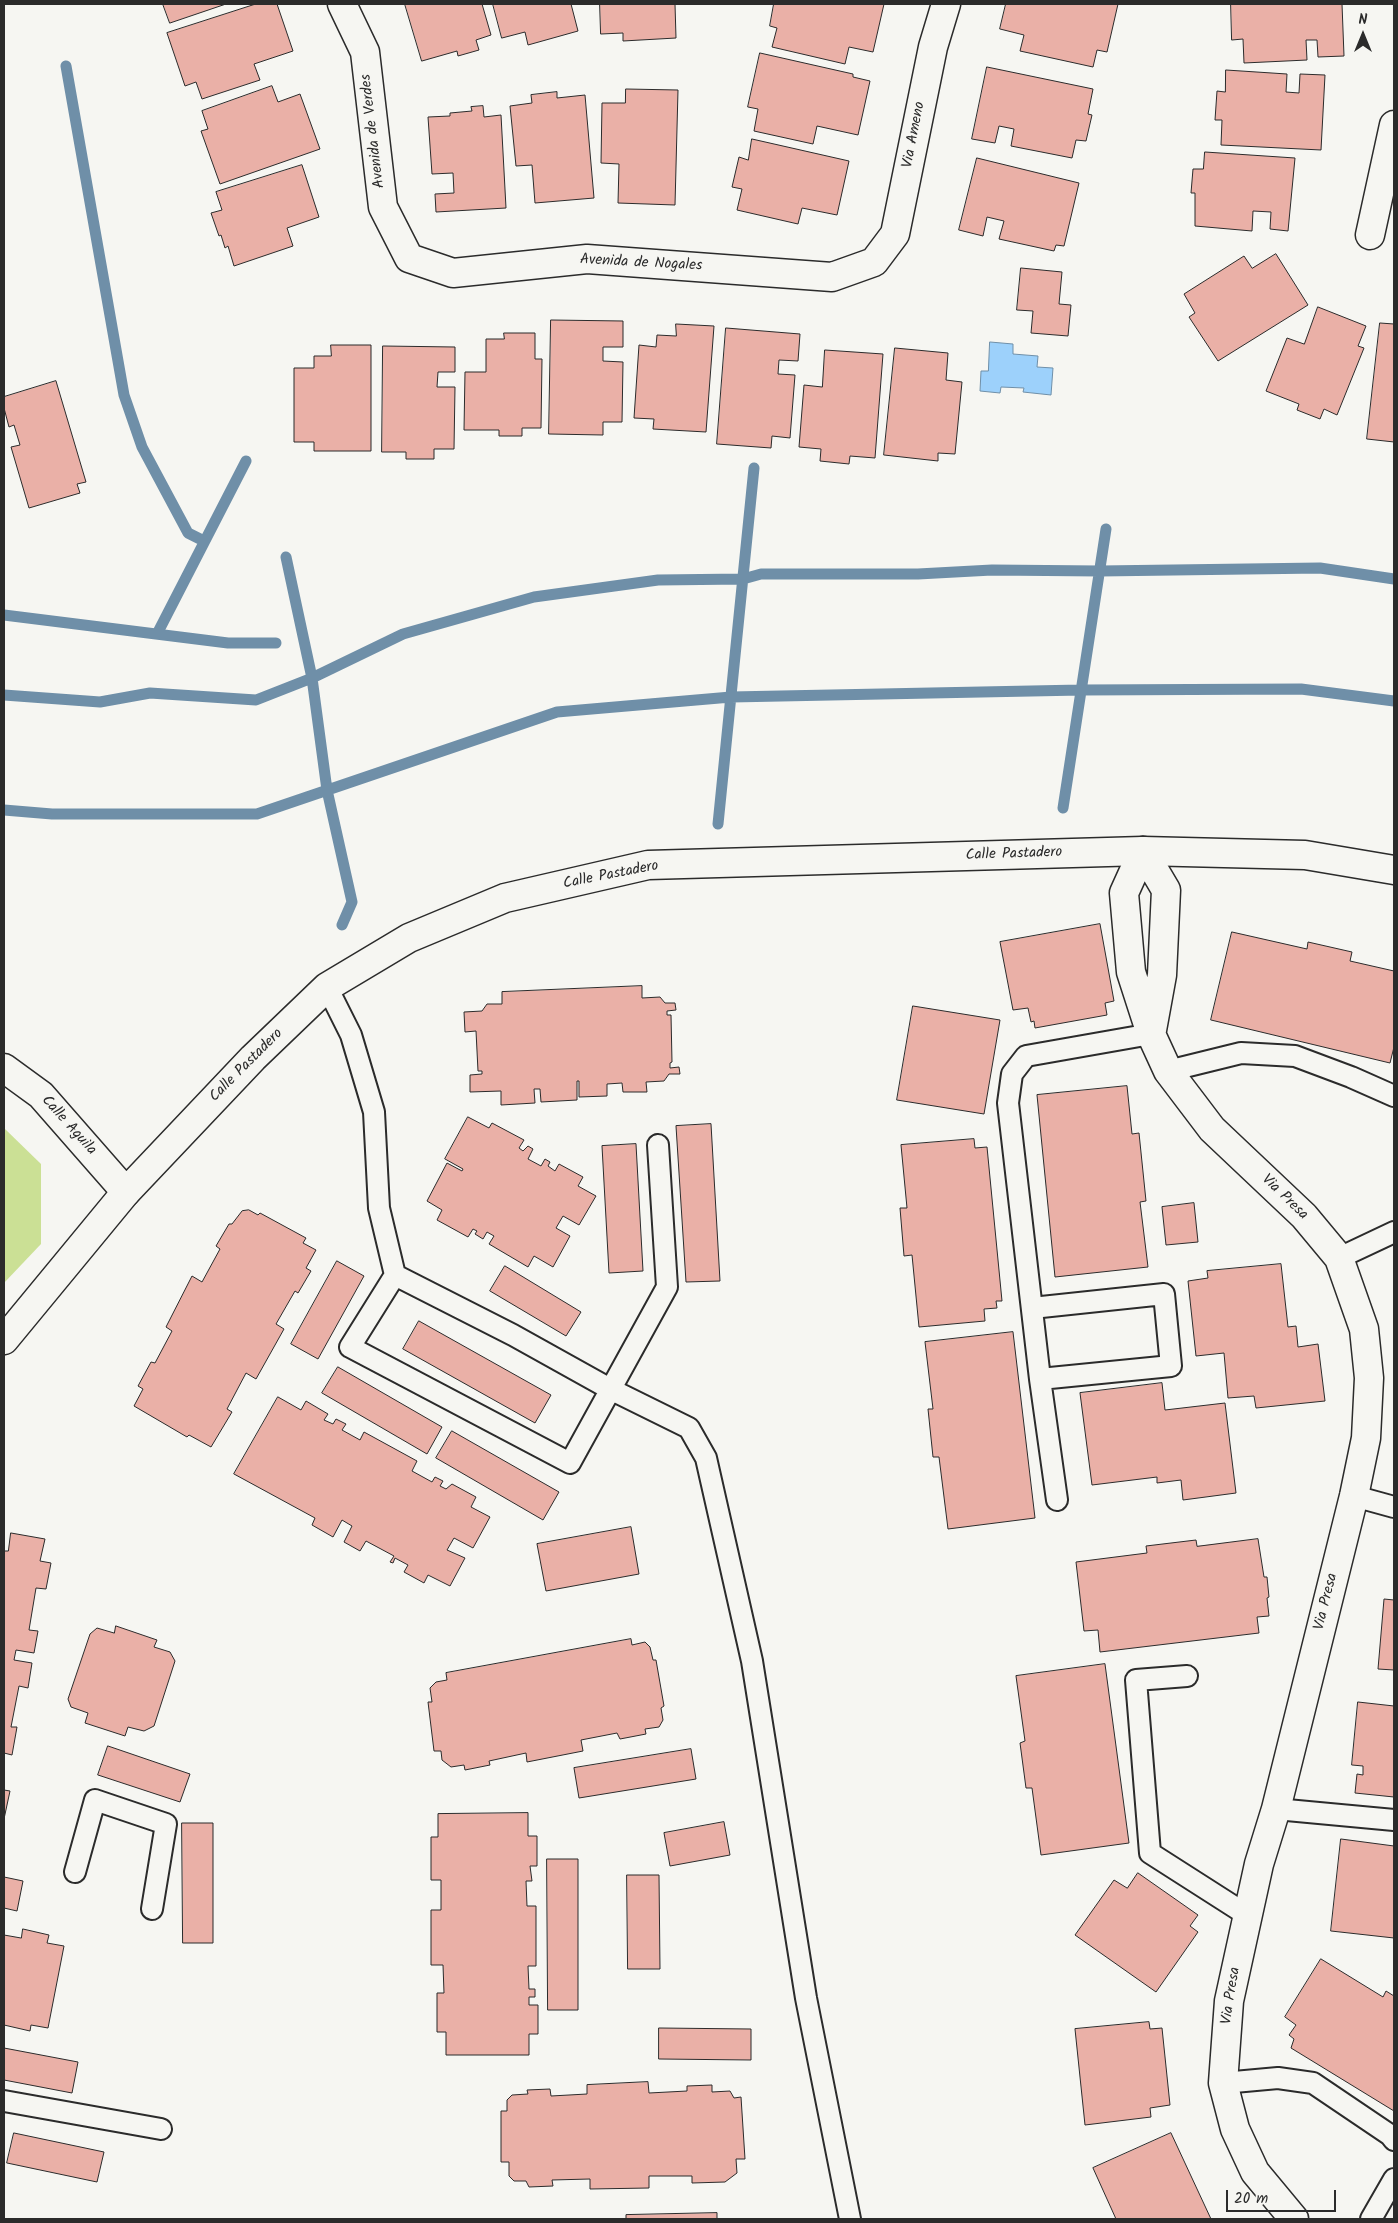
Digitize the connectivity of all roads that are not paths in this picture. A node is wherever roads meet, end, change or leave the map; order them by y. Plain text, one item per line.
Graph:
1 (342, 4) edge
2 (946, 4) edge
3 (1394, 125) edge
4 (1370, 235) dead end
5 (409, 258) joint
6 (874, 262) joint
7 (1144, 851) junction
8 (1394, 870) edge
9 (327, 987) junction
10 (1151, 1034) junction
11 (4, 1068) edge
12 (1168, 1071) junction
13 (1394, 1096) edge
14 (658, 1145) dead end
15 (126, 1192) junction
16 (1394, 1232) edge
17 (1339, 1258) junction
18 (394, 1275) junction
19 (1032, 1308) junction
20 (4, 1340) edge
21 (1040, 1380) junction
22 (610, 1389) junction
23 (1354, 1496) junction
24 (1058, 1500) dead end
25 (1394, 1507) edge
26 (1187, 1676) dead end
27 (1276, 1809) junction
28 (1394, 1820) edge
29 (75, 1872) dead end
30 (152, 1909) dead end
31 (1247, 1915) junction
32 (1223, 2083) junction
33 (4, 2101) edge
34 (160, 2129) dead end
35 (1394, 2140) edge
36 (1394, 2179) edge
37 (850, 2219) edge
38 (1294, 2219) edge
39 (1371, 2219) edge

1 - 5 street, Avenida de Verdes
2 - 6 street, Via Ameno
3 - 4 street
5 - 6 street, Avenida de Nogales
7 - 8 street, Calle Pastadero
7 - 9 street, Calle Pastadero
7 - 10 street
7 - 10 street, Via Presa
9 - 15 street, Calle Pastadero
9 - 18 lane
10 - 12 street, Via Presa
10 - 19 lane
11 - 15 street, Calle Aguila
12 - 13 lane
12 - 17 street, Via Presa
14 - 22 lane
15 - 20 street, Calle Pastadero
16 - 17 lane
17 - 23 street, Via Presa
18 - 22 lane
18 - 22 lane
19 - 21 lane
19 - 21 lane
21 - 24 lane
22 - 37 lane
23 - 25 lane
23 - 27 street, Via Presa
26 - 31 lane
27 - 28 lane
27 - 31 street, Via Presa
29 - 30 lane
31 - 32 street, Via Presa
32 - 35 lane
32 - 38 street, Via Presa
33 - 34 lane
36 - 39 lane

